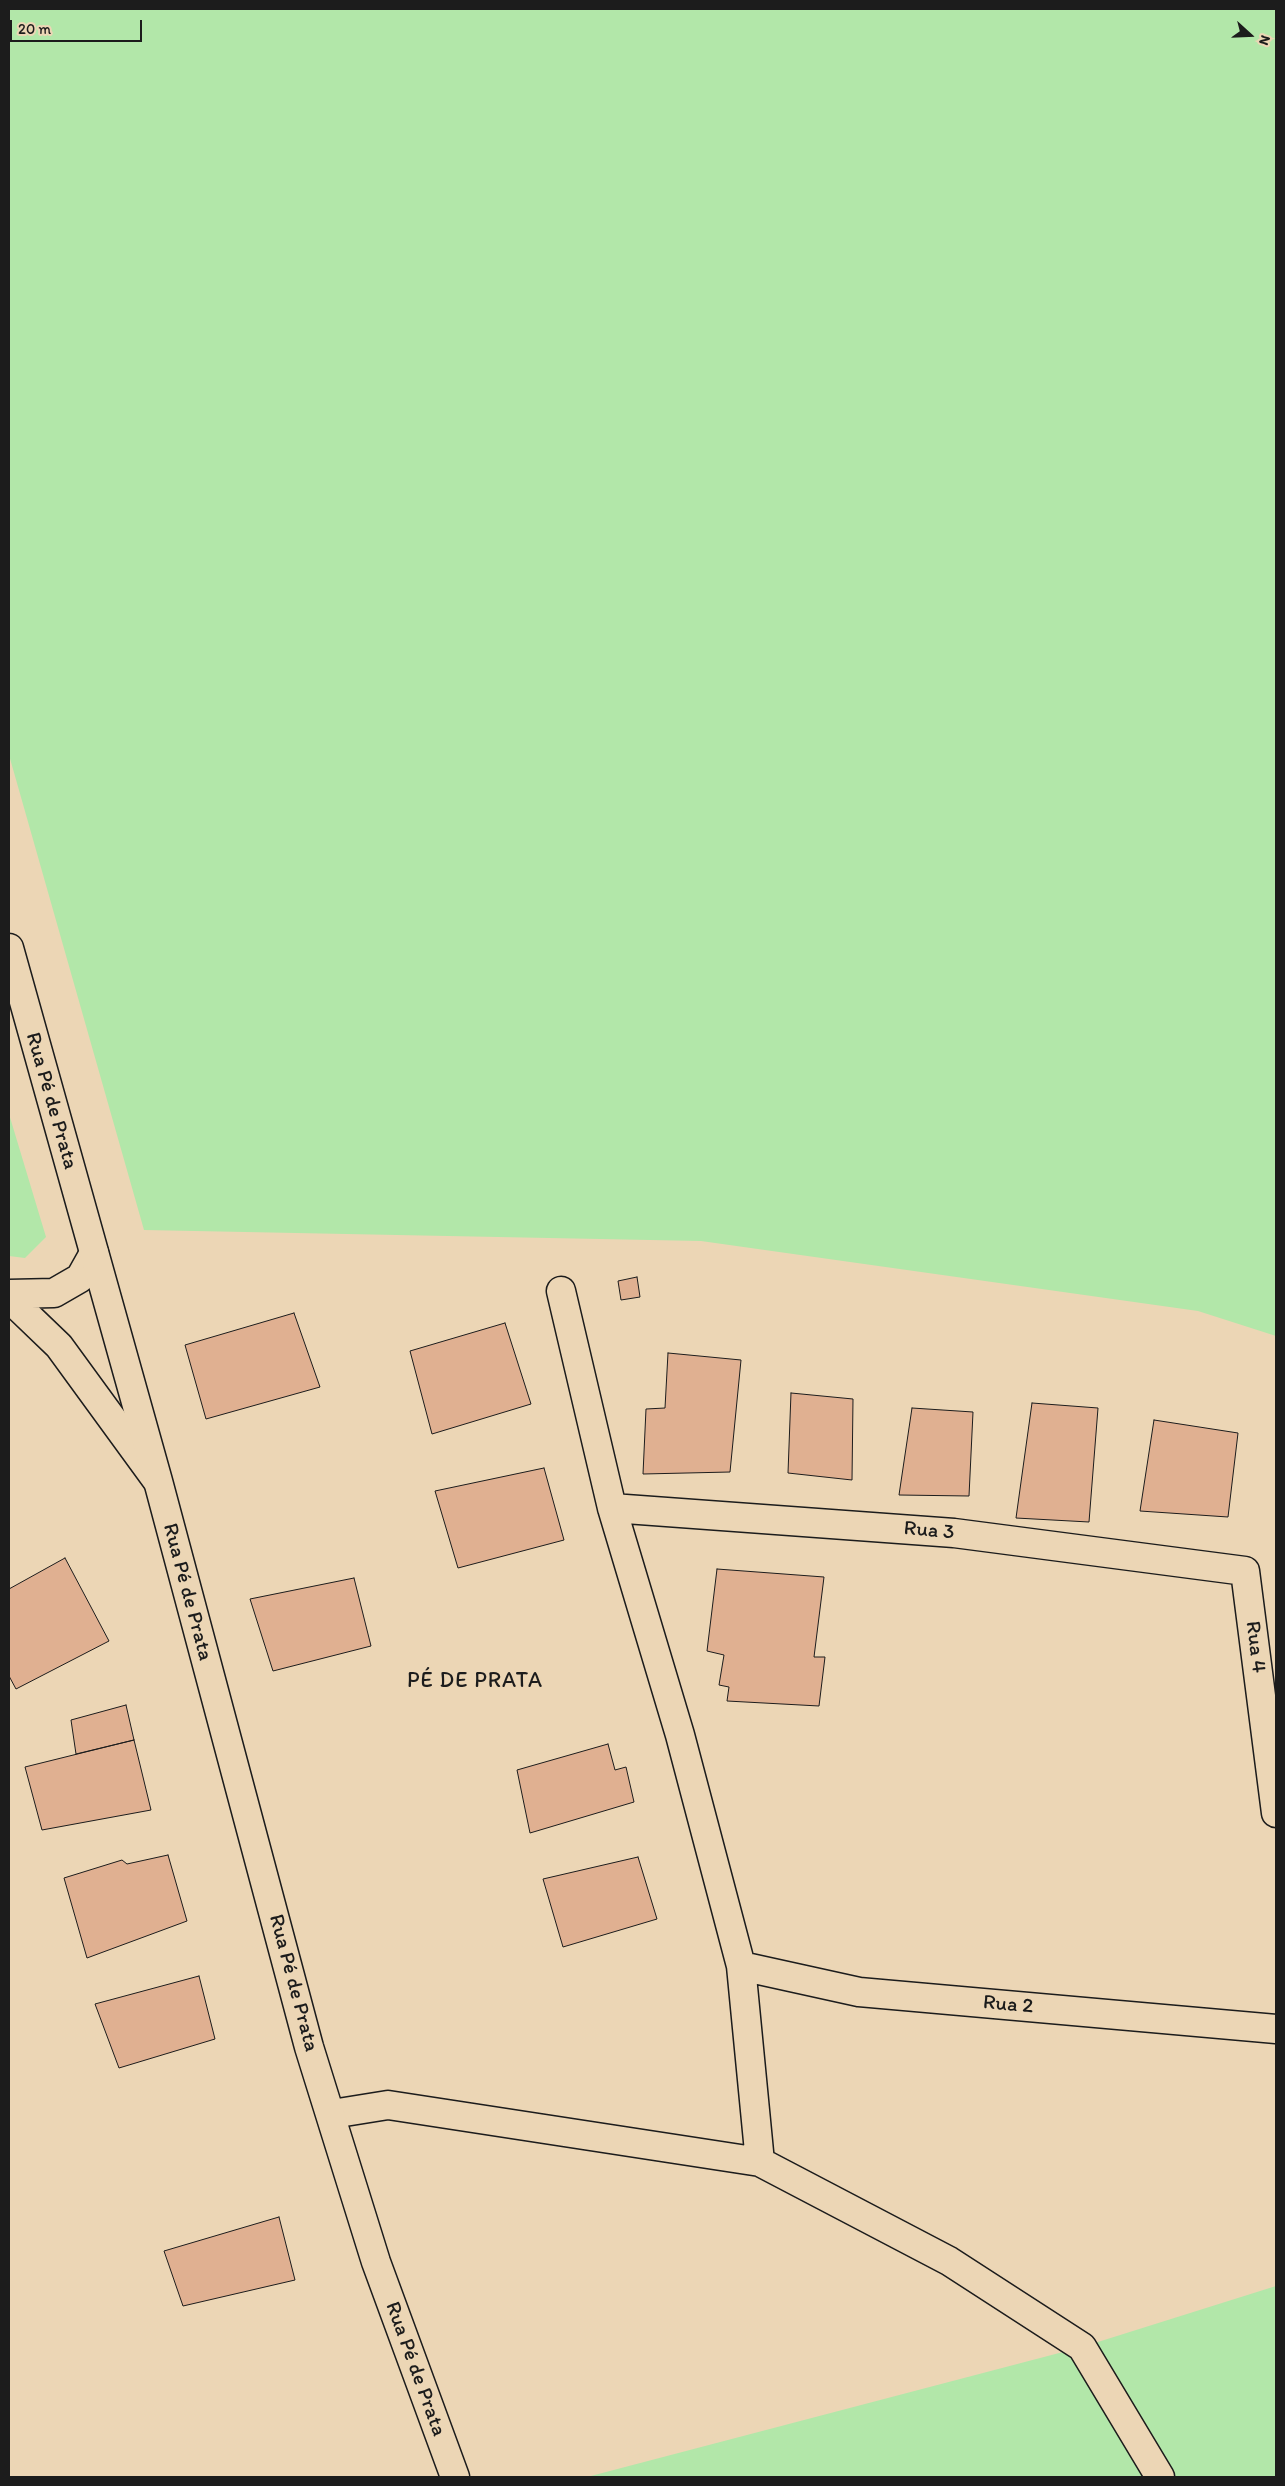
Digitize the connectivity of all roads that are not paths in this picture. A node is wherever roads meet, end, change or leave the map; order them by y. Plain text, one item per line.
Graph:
1 (9, 948) edge
2 (94, 1253) junction
3 (561, 1290) dead end
4 (9, 1294) edge
5 (9, 1298) edge
6 (158, 1482) junction
7 (612, 1508) junction
8 (1245, 1571) joint
9 (1276, 1814) edge
10 (741, 1966) junction
11 (1276, 2029) edge
12 (332, 2114) junction
13 (760, 2162) junction
14 (455, 2477) edge
15 (1160, 2477) edge

1 - 2 street, Rua Pé de Prata
2 - 4 street
2 - 6 street, Rua Pé de Prata
3 - 7 street
5 - 6 street, Rua Pé de Prata
6 - 12 street, Rua Pé de Prata
7 - 8 street, Rua 3
7 - 10 street
8 - 9 street, Rua 4
10 - 11 street, Rua 2
10 - 13 street
12 - 13 street
12 - 14 street, Rua Pé de Prata
13 - 15 street

